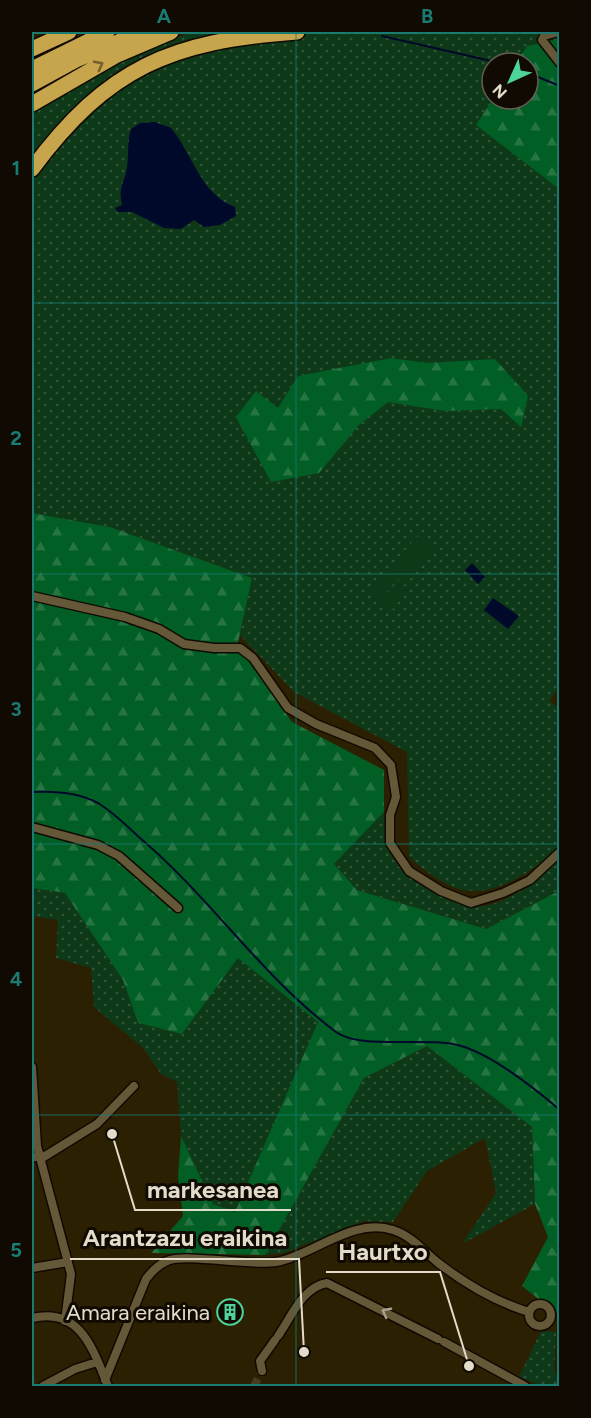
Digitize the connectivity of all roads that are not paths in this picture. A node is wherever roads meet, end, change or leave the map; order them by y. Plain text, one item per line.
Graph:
1 (69, 32) edge
2 (107, 32) edge
3 (142, 32) edge
4 (171, 32) edge
5 (297, 32) edge
6 (558, 32) edge
7 (245, 34) edge
8 (32, 49) edge
9 (560, 63) edge
10 (32, 69) edge
11 (32, 84) edge
12 (32, 104) edge
13 (32, 169) edge
14 (32, 596) edge
15 (32, 828) edge
16 (560, 852) edge
17 (178, 908) dead end
18 (32, 1067) edge
19 (134, 1086) dead end
20 (41, 1156) junction
21 (32, 1158) edge
22 (68, 1262) junction
23 (32, 1268) edge
24 (529, 1312) dead end
25 (32, 1318) edge
26 (65, 1321) junction
27 (97, 1362) junction
28 (262, 1371) tunnel mouth
29 (106, 1383) edge
30 (43, 1386) edge
31 (525, 1386) edge

1 - 8 highway
2 - 10 highway
3 - 11 highway
12 -> 4 highway
5 - 7 highway
6 - 9 street
7 - 13 highway
14 - 16 street
15 - 17 street
18 - 20 street
19 - 20 street
20 - 21 street
20 - 22 street
22 - 23 street
22 - 26 street
24 - 29 street
25 - 26 street
26 - 27 street
27 - 29 street
27 - 30 street
31 -> 28 street

